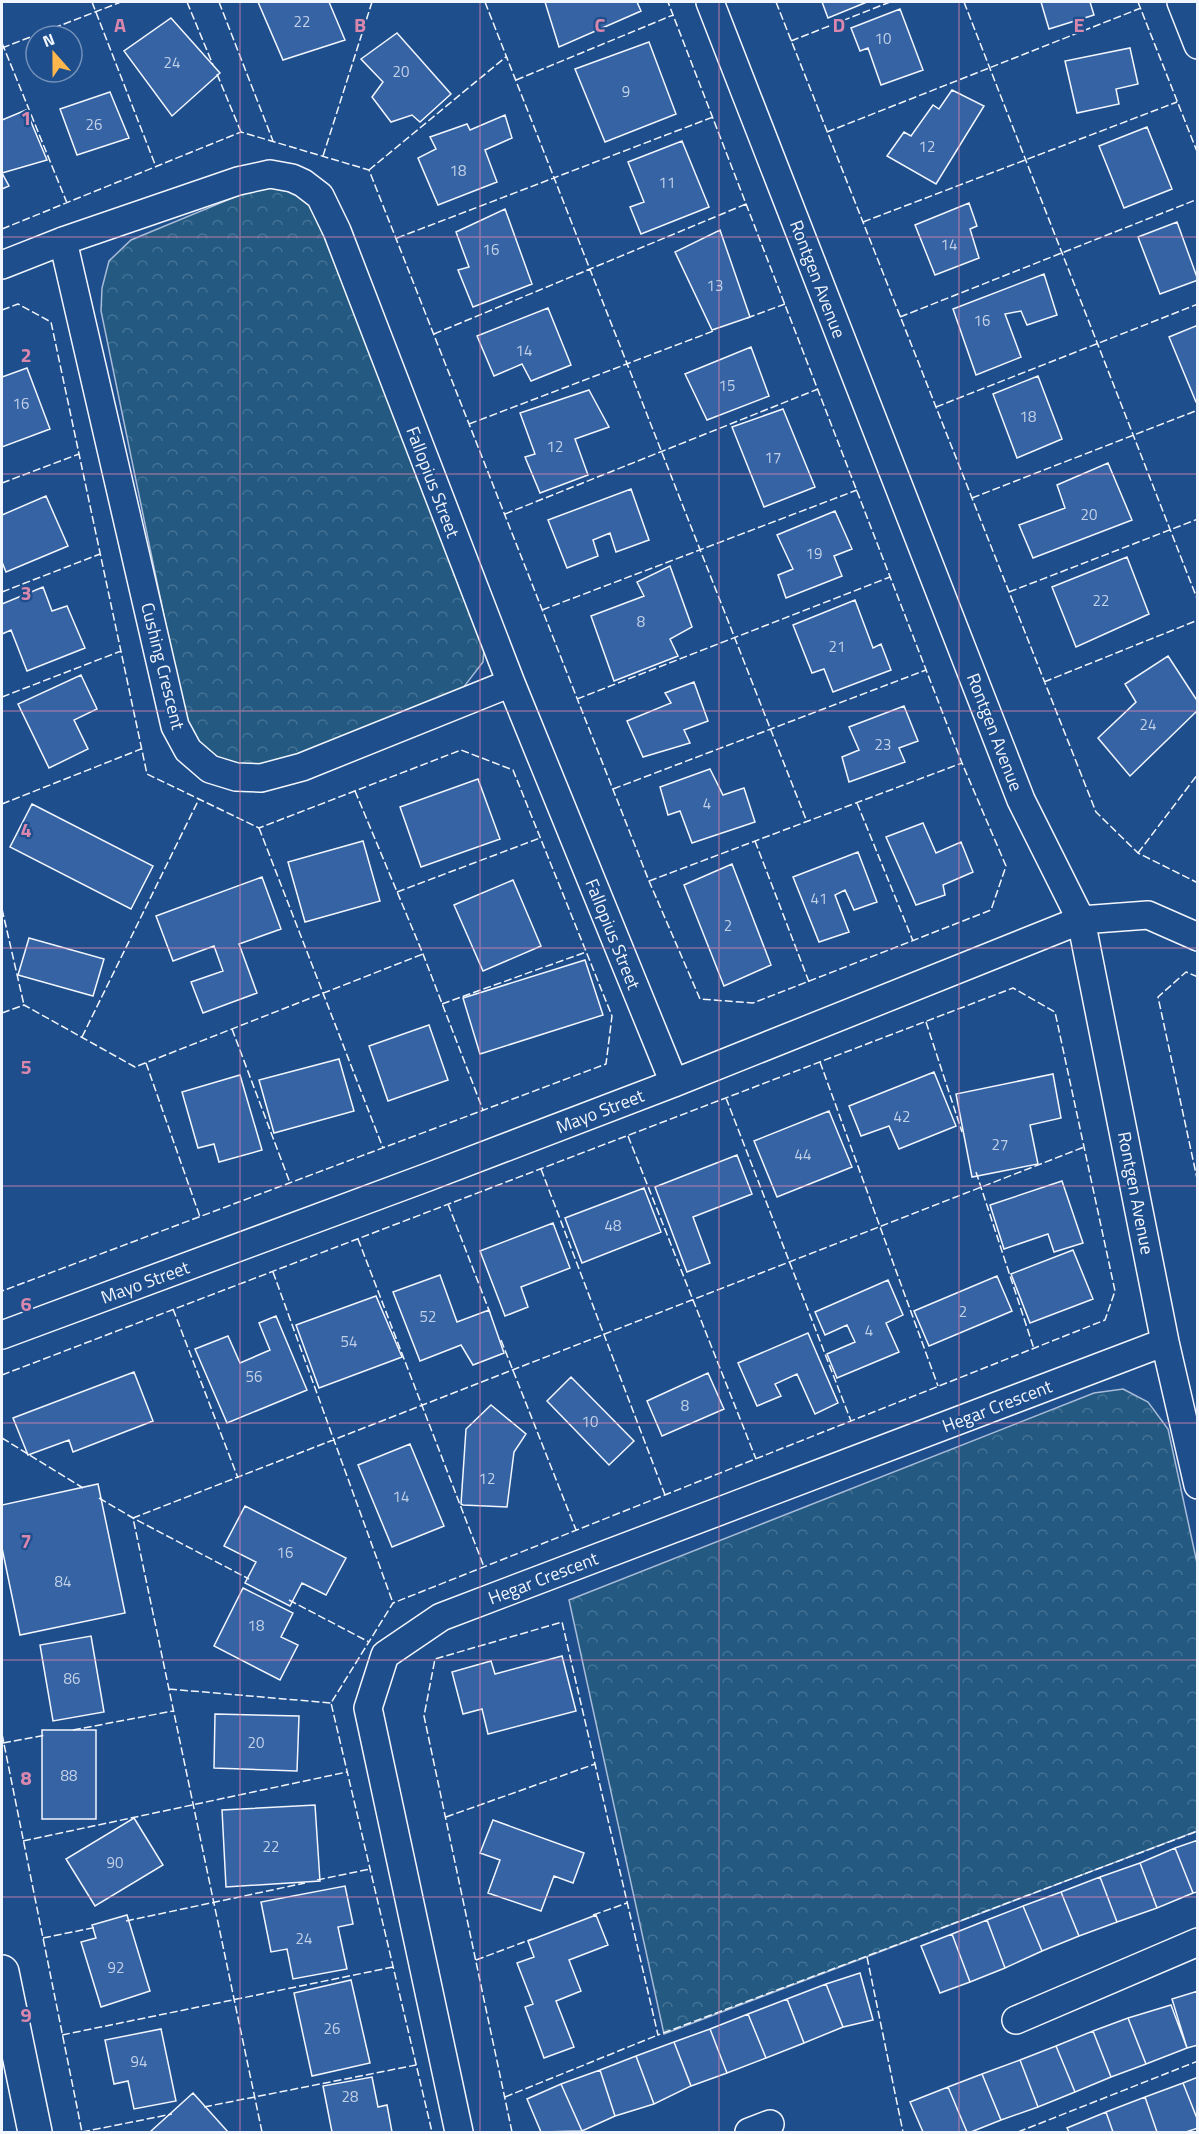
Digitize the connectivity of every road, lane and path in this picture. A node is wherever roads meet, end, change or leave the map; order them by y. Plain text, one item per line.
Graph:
1 (710, 2) edge
2 (1181, 2) edge
3 (1197, 45) edge
4 (63, 241) junction
5 (2, 265) edge
6 (511, 683) junction
7 (1081, 920) junction
8 (1197, 937) edge
9 (674, 1083) junction
10 (2, 1335) edge
11 (1165, 1342) junction
12 (1194, 1449) edge
13 (1197, 1485) edge
14 (1197, 1942) edge
15 (2, 1972) edge
16 (1016, 2020) dead end
17 (35, 2133) edge
18 (459, 2133) edge

1 - 7 street, Rontgen Avenue
2 - 3 street
4 - 5 street, Fallopius Street
4 - 6 street, Fallopius Street
4 - 6 street, Cushing Crescent
6 - 9 street, Fallopius Street
7 - 8 street, Mayo Street
7 - 9 street, Mayo Street
7 - 11 street, Rontgen Avenue
9 - 10 street, Mayo Street
11 - 12 street, Rontgen Avenue
11 - 18 street, Hegar Crescent
12 - 13 street, Rontgen Avenue
14 - 16 street
15 - 17 street

